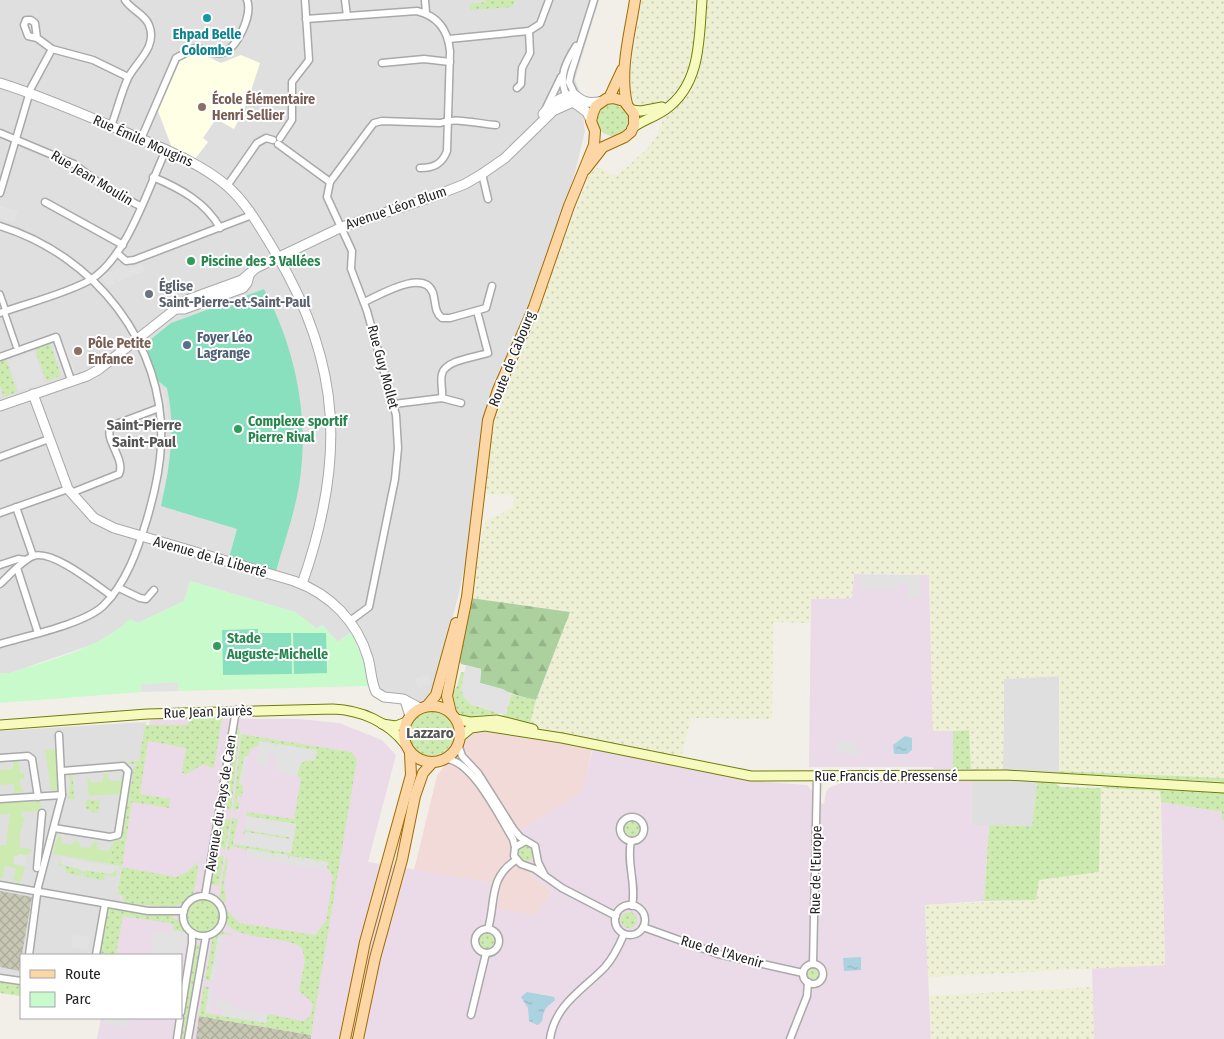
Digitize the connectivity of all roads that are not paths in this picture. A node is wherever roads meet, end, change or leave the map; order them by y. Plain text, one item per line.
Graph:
1 (125, 0) edge
2 (248, 0) edge
3 (305, 0) edge
4 (346, 0) edge
5 (425, 0) edge
6 (550, 0) edge
7 (594, 0) edge
8 (635, 0) edge
9 (702, 0) edge
10 (426, 13) junction
11 (347, 16) junction
12 (306, 19) junction
13 (529, 31) junction
14 (37, 38) dead end
15 (449, 39) junction
16 (581, 39) junction
17 (52, 49) junction
18 (627, 51) junction
19 (450, 62) junction
20 (382, 63) dead end
21 (562, 73) junction
22 (128, 77) junction
23 (0, 83) edge
24 (517, 88) dead end
25 (30, 92) junction
26 (572, 98) junction
27 (606, 100) junction
28 (675, 100) junction
29 (630, 107) junction
30 (543, 114) junction
31 (448, 120) junction
32 (591, 121) junction
33 (496, 125) dead end
34 (111, 126) junction
35 (535, 127) junction
36 (632, 128) junction
37 (595, 131) junction
38 (0, 133) edge
39 (17, 138) junction
40 (141, 139) junction
41 (615, 140) junction
42 (277, 141) junction
43 (166, 150) junction
44 (420, 168) dead end
45 (585, 170) junction
46 (3, 174) edge
47 (482, 174) junction
48 (153, 177) junction
49 (330, 182) junction
50 (227, 186) junction
51 (0, 193) edge
52 (489, 196) dead end
53 (45, 202) dead end
54 (140, 206) junction
55 (252, 215) junction
56 (0, 226) edge
57 (342, 227) junction
58 (220, 228) junction
59 (123, 245) junction
60 (117, 253) junction
61 (278, 258) junction
62 (92, 278) junction
63 (492, 286) dead end
64 (0, 294) edge
65 (364, 302) junction
66 (477, 311) junction
67 (3, 312) edge
68 (138, 340) junction
69 (16, 346) dead end
70 (0, 357) edge
71 (72, 380) junction
72 (33, 394) junction
73 (442, 398) junction
74 (460, 403) dead end
75 (394, 404) junction
76 (0, 406) edge
77 (159, 408) junction
78 (50, 439) junction
79 (0, 457) edge
80 (72, 491) junction
81 (16, 507) junction
82 (0, 513) edge
83 (142, 537) junction
84 (33, 556) junction
85 (472, 556) junction
86 (26, 560) junction
87 (0, 565) edge
88 (17, 568) junction
89 (0, 584) edge
90 (302, 584) junction
91 (119, 588) junction
92 (154, 590) dead end
93 (112, 596) junction
94 (350, 621) junction
95 (38, 633) junction
96 (0, 644) edge
97 (404, 700) junction
98 (423, 707) junction
99 (236, 710) junction
100 (453, 716) junction
101 (408, 719) junction
102 (381, 723) junction
103 (0, 725) edge
104 (60, 735) dead end
105 (562, 738) junction
106 (459, 741) junction
107 (408, 749) junction
108 (0, 758) edge
109 (445, 760) junction
110 (432, 763) junction
111 (62, 771) junction
112 (817, 776) junction
113 (1221, 786) edge
114 (62, 795) junction
115 (38, 797) junction
116 (0, 799) edge
117 (42, 813) dead end
118 (40, 831) junction
119 (54, 831) junction
120 (526, 841) junction
121 (631, 841) dead end
122 (515, 846) junction
123 (38, 853) junction
124 (47, 855) junction
125 (537, 856) junction
126 (516, 860) junction
127 (527, 865) junction
128 (37, 868) dead end
129 (545, 876) junction
130 (0, 885) edge
131 (38, 892) junction
132 (206, 896) junction
133 (105, 904) junction
134 (632, 906) junction
135 (184, 911) junction
136 (616, 916) junction
137 (643, 927) junction
138 (488, 929) junction
139 (192, 933) junction
140 (624, 934) junction
141 (206, 936) junction
142 (486, 953) junction
143 (29, 954) edge
144 (96, 954) edge
145 (813, 964) junction
146 (803, 973) junction
147 (0, 978) edge
148 (20, 981) edge
149 (808, 982) junction
150 (182, 1006) edge
151 (471, 1015) dead end
152 (180, 1019) edge
153 (177, 1039) edge
154 (188, 1039) edge
155 (345, 1039) edge
156 (358, 1039) edge
157 (550, 1039) edge
158 (790, 1039) edge

1 - 22 street
2 - 40 street
3 - 12 street
4 - 11 street
5 - 10 street
6 - 13 street
7 - 16 street
8 - 18 main road
9 - 28 main road
10 - 11 street
10 - 15 street
11 - 12 street
12 - 42 street
13 - 15 street
13 - 24 street
14 - 17 street
15 - 19 street
16 - 21 street
16 - 26 street
17 - 22 street
17 - 25 street
18 - 27 main road
18 - 29 main road
19 - 20 street
19 - 31 street
21 - 26 street
21 - 30 street
22 - 34 street
23 - 25 street, Rue Émile Mougins
25 - 34 street, Rue Émile Mougins
25 - 39 street
26 - 27 street
26 - 30 street, Avenue Léon Blum
26 - 32 street
26 - 35 street, Avenue Léon Blum
27 - 29 main road
27 - 32 main road
28 - 29 main road
28 - 36 main road
29 - 36 main road
30 - 35 street, Avenue Léon Blum
31 - 33 street
31 - 44 street
31 - 49 street
32 - 37 main road
34 - 40 street, Rue Émile Mougins
35 - 47 street, Avenue Léon Blum
36 - 41 main road
37 - 41 main road
37 - 45 main road
38 - 39 street, Rue Jean Moulin
39 - 46 street
39 - 54 street, Rue Jean Moulin
40 - 43 street, Rue Émile Mougins
41 - 45 main road
42 - 49 street
42 - 50 street
43 - 48 street
43 - 50 street, Rue Émile Mougins
45 - 85 main road, Route de Cabourg
46 - 51 street
47 - 52 street
47 - 57 street, Avenue Léon Blum
48 - 54 street
48 - 58 street
49 - 57 street, Rue Guy Mollet
50 - 55 street, Rue Émile Mougins
53 - 59 street
54 - 59 street
55 - 58 street
55 - 61 street, Rue Émile Mougins
56 - 62 street
57 - 61 street, Avenue Léon Blum
57 - 65 street, Rue Guy Mollet
58 - 60 street
59 - 60 street
60 - 62 street
61 - 68 street, Avenue Léon Blum
61 - 90 street, Rue Émile Mougins
62 - 67 street
62 - 68 street
63 - 66 street
64 - 67 street
65 - 66 street
65 - 75 street, Rue Guy Mollet
66 - 73 street
67 - 69 street
68 - 71 street, Avenue Léon Blum
68 - 77 street
70 - 71 street
71 - 72 street, Avenue Léon Blum
72 - 76 street, Avenue Léon Blum
72 - 78 street, Avenue de la Liberté
73 - 74 street
73 - 75 street
75 - 94 street, Rue Guy Mollet
77 - 80 street
77 - 83 street
78 - 79 street
78 - 80 street, Avenue de la Liberté
80 - 81 street
80 - 83 street, Avenue de la Liberté
81 - 82 street
81 - 84 street
83 - 90 street, Avenue de la Liberté
83 - 91 street
84 - 86 street
84 - 93 street
85 - 98 main road
85 - 100 main road
86 - 87 street
86 - 88 street
88 - 89 street
88 - 95 street
90 - 94 street, Avenue de la Liberté
91 - 92 street
91 - 93 street
93 - 95 street
94 - 97 street, Avenue de la Liberté
95 - 96 street
97 - 98 street, Avenue de la Liberté
97 - 101 street
98 - 100 main road
98 - 101 main road
99 - 102 main road, Rue Jean Jaurès
99 - 103 main road, Rue Jean Jaurès
99 - 132 street, Avenue du Pays de Caen
100 - 105 main road
100 - 106 main road
101 - 102 main road
101 - 107 main road
102 - 107 main road, Rue Jean Jaurès
104 - 111 street
105 - 106 main road
105 - 112 main road, Rue Francis de Pressensé
106 - 109 main road
106 - 120 street
107 - 110 main road
107 - 155 main road
108 - 115 street
109 - 110 main road
109 - 122 street
110 - 156 main road
111 - 114 street
111 - 119 street
112 - 113 main road, Rue Francis de Pressensé
112 - 145 street, Rue de l'Europe
114 - 115 street
114 - 119 street
115 - 116 street
117 - 118 street
118 - 119 street
118 - 123 street
119 - 124 street
120 - 122 street
120 - 125 street
121 - 134 street
122 - 126 street
123 - 124 street
123 - 128 street
124 - 131 street
125 - 127 street
125 - 129 street
126 - 127 street
126 - 138 street
127 - 129 street
129 - 136 street
130 - 131 street
131 - 133 street
131 - 143 street
132 - 135 street
132 - 141 street
133 - 135 street
133 - 144 street
134 - 136 street
134 - 137 street
135 - 139 street
136 - 140 street
137 - 140 street
137 - 146 street, Rue de l'Avenir
138 - 142 street
138 - 142 street
139 - 141 street
139 - 150 street
140 - 157 street
141 - 154 street
142 - 151 street
145 - 146 street
145 - 149 street
146 - 149 street
147 - 148 street
149 - 158 street
152 - 153 street

